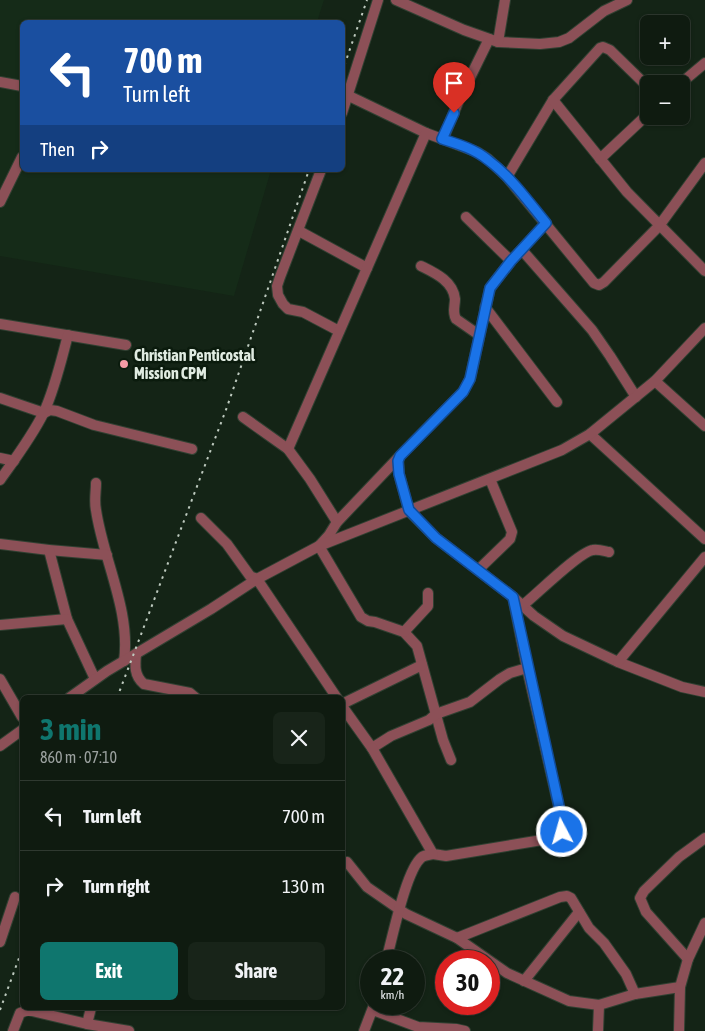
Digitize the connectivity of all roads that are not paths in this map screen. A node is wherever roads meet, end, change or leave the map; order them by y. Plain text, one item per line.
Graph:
1 (378, 0) edge
2 (396, 0) edge
3 (506, 0) edge
4 (627, 0) edge
5 (494, 40) junction
6 (705, 63) edge
7 (690, 76) edge
8 (640, 79) edge
9 (0, 82) edge
10 (20, 86) edge
11 (349, 96) junction
12 (553, 100) junction
13 (345, 106) edge
14 (640, 121) edge
15 (426, 133) junction
16 (442, 139) junction
17 (600, 159) junction
18 (20, 161) edge
19 (705, 162) edge
20 (320, 172) edge
21 (507, 176) junction
22 (0, 202) edge
23 (466, 217) dead end
24 (546, 223) junction
25 (659, 226) junction
26 (299, 231) junction
27 (522, 250) junction
28 (511, 261) junction
29 (421, 266) dead end
30 (367, 268) junction
31 (705, 271) edge
32 (485, 308) junction
33 (0, 324) edge
34 (705, 328) edge
35 (339, 332) junction
36 (68, 335) junction
37 (479, 335) junction
38 (126, 345) dead end
39 (655, 381) junction
40 (636, 397) junction
41 (0, 398) edge
42 (557, 402) dead end
43 (44, 413) junction
44 (243, 417) dead end
45 (705, 426) edge
46 (590, 434) junction
47 (192, 449) dead end
48 (288, 449) junction
49 (0, 458) edge
50 (398, 458) junction
51 (14, 461) junction
52 (490, 479) junction
53 (0, 480) edge
54 (96, 483) dead end
55 (409, 510) junction
56 (202, 518) dead end
57 (337, 522) junction
58 (705, 539) edge
59 (0, 544) edge
60 (319, 546) junction
61 (49, 550) junction
62 (608, 552) dead end
63 (107, 555) junction
64 (705, 557) edge
65 (478, 570) junction
66 (258, 579) junction
67 (428, 593) dead end
68 (513, 597) junction
69 (522, 606) junction
70 (67, 619) junction
71 (0, 625) edge
72 (404, 632) junction
73 (136, 654) junction
74 (124, 661) junction
75 (618, 662) junction
76 (422, 665) junction
77 (527, 668) junction
78 (0, 679) edge
79 (96, 679) junction
80 (705, 692) edge
81 (73, 695) edge
82 (192, 695) edge
83 (333, 695) edge
84 (345, 704) edge
85 (345, 709) edge
86 (20, 714) edge
87 (436, 714) junction
88 (20, 731) edge
89 (0, 746) edge
90 (372, 748) junction
91 (452, 760) dead end
92 (705, 838) edge
93 (433, 854) junction
94 (347, 862) dead end
95 (15, 897) dead end
96 (400, 909) junction
97 (579, 912) junction
98 (705, 923) edge
99 (457, 938) junction
100 (0, 942) edge
101 (389, 950) edge
102 (688, 959) junction
103 (524, 981) junction
104 (680, 986) junction
105 (635, 994) junction
106 (599, 1005) junction
107 (90, 1010) edge
108 (370, 1015) edge
109 (390, 1015) edge
110 (87, 1024) junction
111 (13, 1031) edge
112 (129, 1031) edge
113 (364, 1031) edge
114 (465, 1031) edge
115 (598, 1031) edge
116 (679, 1031) edge

1 - 11 street
2 - 5 street
3 - 5 street
4 - 5 street
5 - 16 street
6 - 7 street
8 - 12 street
9 - 10 street
11 - 13 street
11 - 15 street
12 - 17 street
12 - 21 street
14 - 17 street
15 - 16 street
15 - 30 street
16 - 21 street
17 - 25 street
18 - 22 street
19 - 25 street
20 - 26 street
21 - 24 street
23 - 28 street
24 - 25 street
24 - 27 street
25 - 31 street
26 - 30 street
26 - 35 street
27 - 28 street
27 - 40 street
28 - 32 street
29 - 37 street
30 - 35 street
32 - 37 street
32 - 42 street
33 - 36 street
34 - 39 street
35 - 48 street
36 - 38 street
36 - 43 street
37 - 50 street
39 - 40 street
39 - 45 street
40 - 46 street
41 - 43 street
43 - 47 street
43 - 51 street
44 - 48 street
46 - 52 street
46 - 58 street
48 - 57 street
49 - 51 street
50 - 55 street
50 - 57 street
51 - 53 street
52 - 55 street
52 - 65 street
54 - 63 street
55 - 60 street
55 - 65 street
56 - 66 street
57 - 60 street
59 - 61 street
60 - 66 street
60 - 72 street
61 - 63 street
61 - 70 street
62 - 69 street
63 - 74 street
64 - 75 street
65 - 68 street
66 - 73 street
66 - 83 street
67 - 72 street
68 - 69 street
68 - 77 street
69 - 75 street
70 - 71 street
70 - 79 street
72 - 76 street
73 - 74 street
73 - 82 street
74 - 79 street
75 - 80 street
76 - 84 street
76 - 87 street
77 - 87 street
77 - 93 street
78 - 86 street
79 - 81 street
85 - 90 street
87 - 90 street
87 - 91 street
88 - 89 street
90 - 93 street
92 - 102 street
93 - 96 street
94 - 96 street
95 - 100 street
96 - 99 street
96 - 101 street
97 - 99 street
97 - 103 street
97 - 105 street
98 - 102 street
99 - 103 street
102 - 104 street
103 - 106 street
104 - 105 street
104 - 116 street
105 - 106 street
106 - 115 street
107 - 110 street
108 - 113 street
109 - 114 street
110 - 111 street
110 - 112 street

